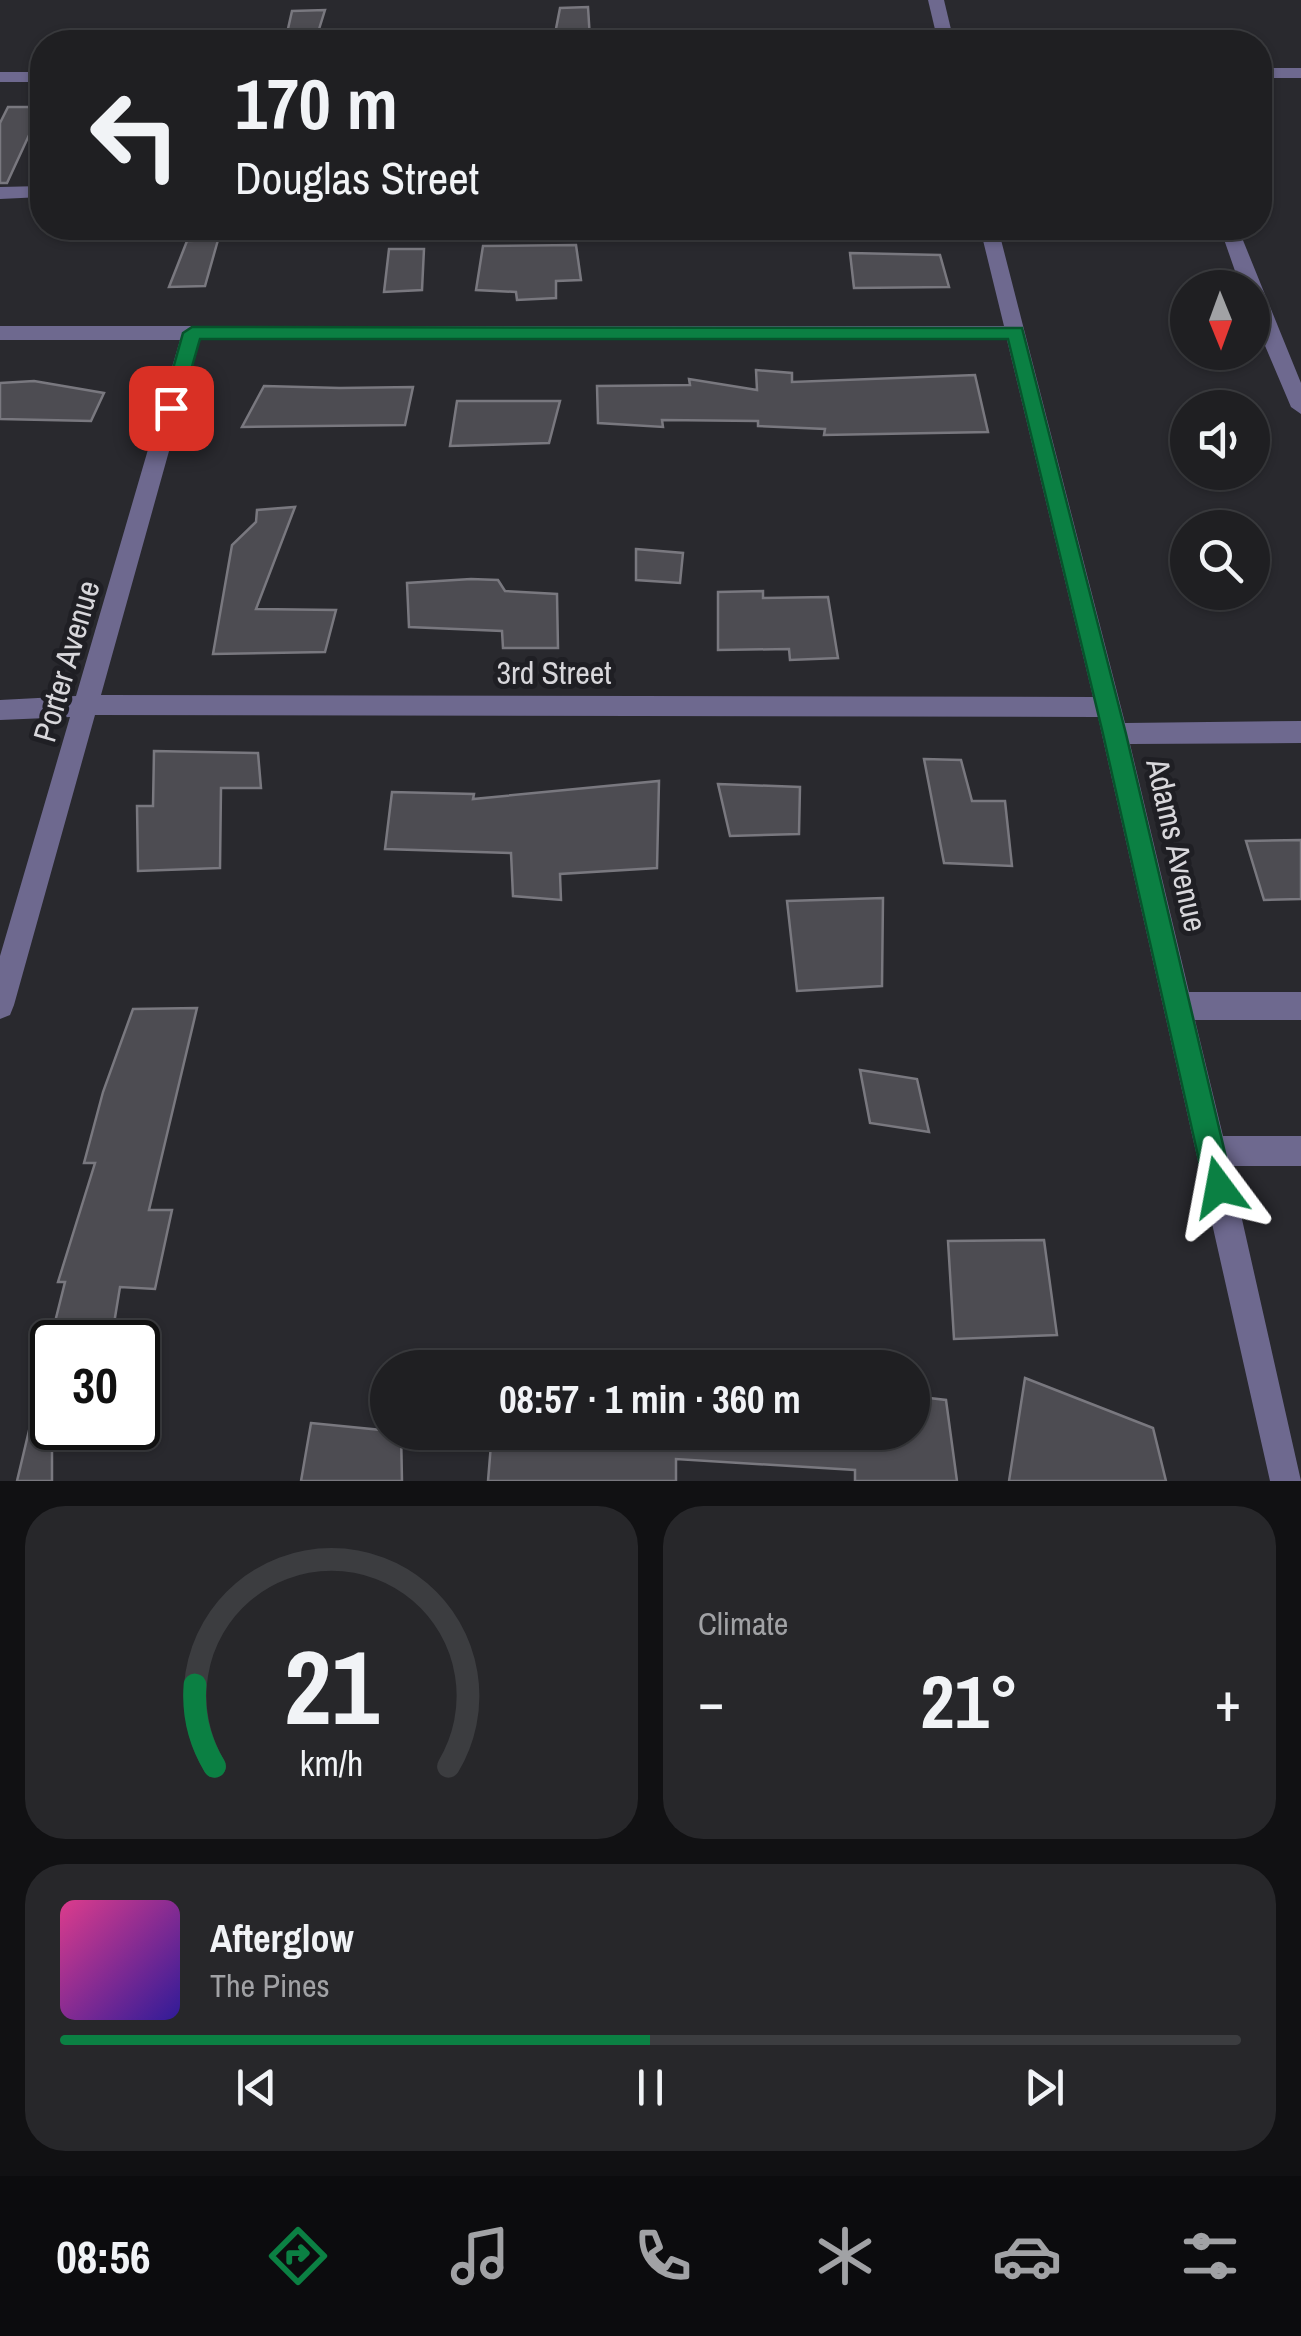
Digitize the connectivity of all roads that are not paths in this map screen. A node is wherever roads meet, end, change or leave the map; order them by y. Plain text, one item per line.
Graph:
1 (936, 0) edge
2 (943, 30) edge
3 (1272, 72) edge
4 (1301, 73) edge
5 (30, 77) edge
6 (0, 78) edge
7 (0, 192) edge
8 (30, 192) edge
9 (992, 240) edge
10 (1234, 240) edge
11 (1245, 270) edge
12 (1270, 332) edge
13 (0, 333) edge
14 (192, 333) junction
15 (1016, 333) junction
16 (1301, 407) edge
17 (86, 709) junction
18 (0, 710) edge
19 (1111, 720) junction
20 (1301, 732) edge
21 (0, 1005) edge
22 (1179, 1006) junction
23 (1301, 1006) edge
24 (1211, 1150) junction
25 (1301, 1151) edge
26 (1287, 1481) edge

1 - 2 street
3 - 4 street
5 - 6 street
7 - 8 street
9 - 15 street, Adams Avenue
10 - 11 street
12 - 16 street
13 - 14 street
14 - 15 street
14 - 17 street, Porter Avenue
15 - 19 street, Adams Avenue
17 - 18 street, 3rd Street
17 - 19 street, 3rd Street
17 - 21 street, Porter Avenue
19 - 20 street, 3rd Street
19 - 22 street, Adams Avenue
22 - 23 street
22 - 24 street, Adams Avenue
24 - 25 street
24 - 26 street, Adams Avenue

